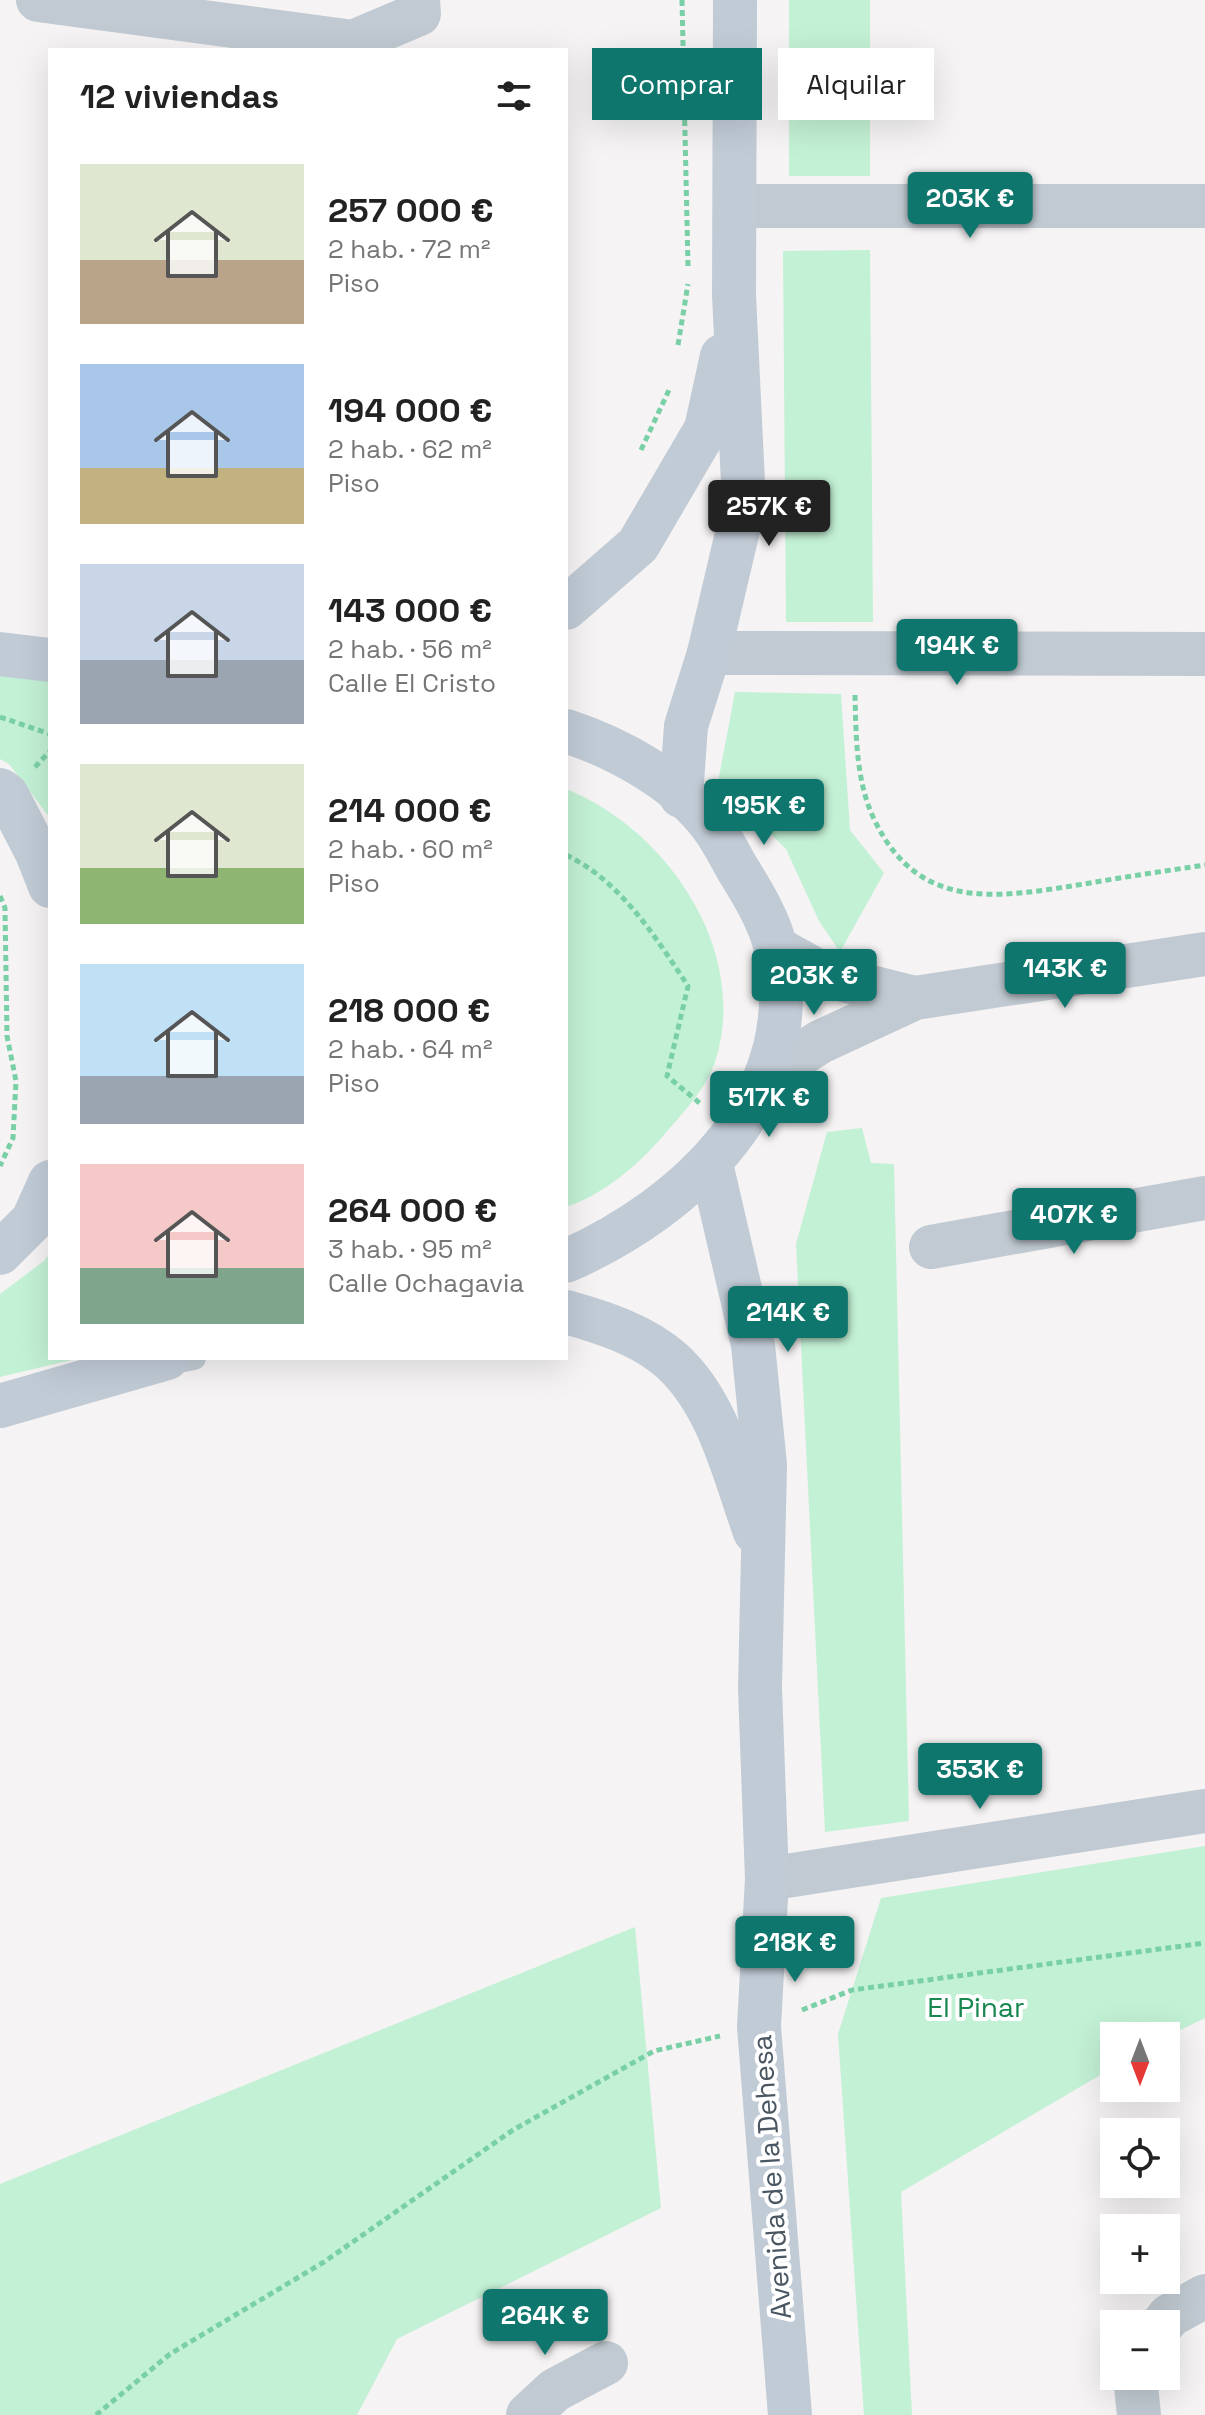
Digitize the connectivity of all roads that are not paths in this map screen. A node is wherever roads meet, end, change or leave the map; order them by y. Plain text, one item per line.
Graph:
1 (38, 0) edge
2 (735, 0) edge
3 (418, 7) edge
4 (735, 206) junction
5 (1205, 206) edge
6 (734, 295) junction
7 (568, 606) edge
8 (709, 653) junction
9 (0, 654) edge
10 (1205, 654) edge
11 (48, 660) edge
12 (568, 732) edge
13 (0, 790) edge
14 (681, 796) junction
15 (48, 881) edge
16 (776, 948) junction
17 (1205, 954) edge
18 (915, 998) junction
19 (767, 1076) junction
20 (711, 1164) junction
21 (48, 1186) edge
22 (1205, 1198) edge
23 (931, 1247) dead end
24 (0, 1253) edge
25 (568, 1260) edge
26 (568, 1313) edge
27 (568, 1324) edge
28 (613, 1326) junction
29 (181, 1360) edge
30 (147, 1365) edge
31 (0, 1406) edge
32 (763, 1555) junction
33 (1205, 1811) edge
34 (767, 1879) junction
35 (1205, 2296) edge
36 (1180, 2310) edge
37 (606, 2363) dead end
38 (1136, 2390) edge
39 (528, 2415) edge
40 (790, 2415) edge
41 (1139, 2415) edge

1 - 3 street
2 - 4 street
4 - 5 street
4 - 6 street
6 - 7 street
6 - 8 street
8 - 10 street
8 - 14 street
9 - 11 street
12 - 14 street
13 - 15 street
14 - 16 street
16 - 18 street
16 - 19 street
17 - 18 street
18 - 19 street
19 - 20 street
20 - 25 street
20 - 32 street, Avenida de la Dehesa
21 - 24 street
22 - 23 street
26 - 28 street, Avenida de la Dehesa
27 - 28 lane
28 - 32 street, Avenida de la Dehesa
29 - 30 lane
30 - 31 street
32 - 34 street, Avenida de la Dehesa
33 - 34 street
34 - 40 street, Avenida de la Dehesa
35 - 36 street
37 - 39 street
38 - 41 street

